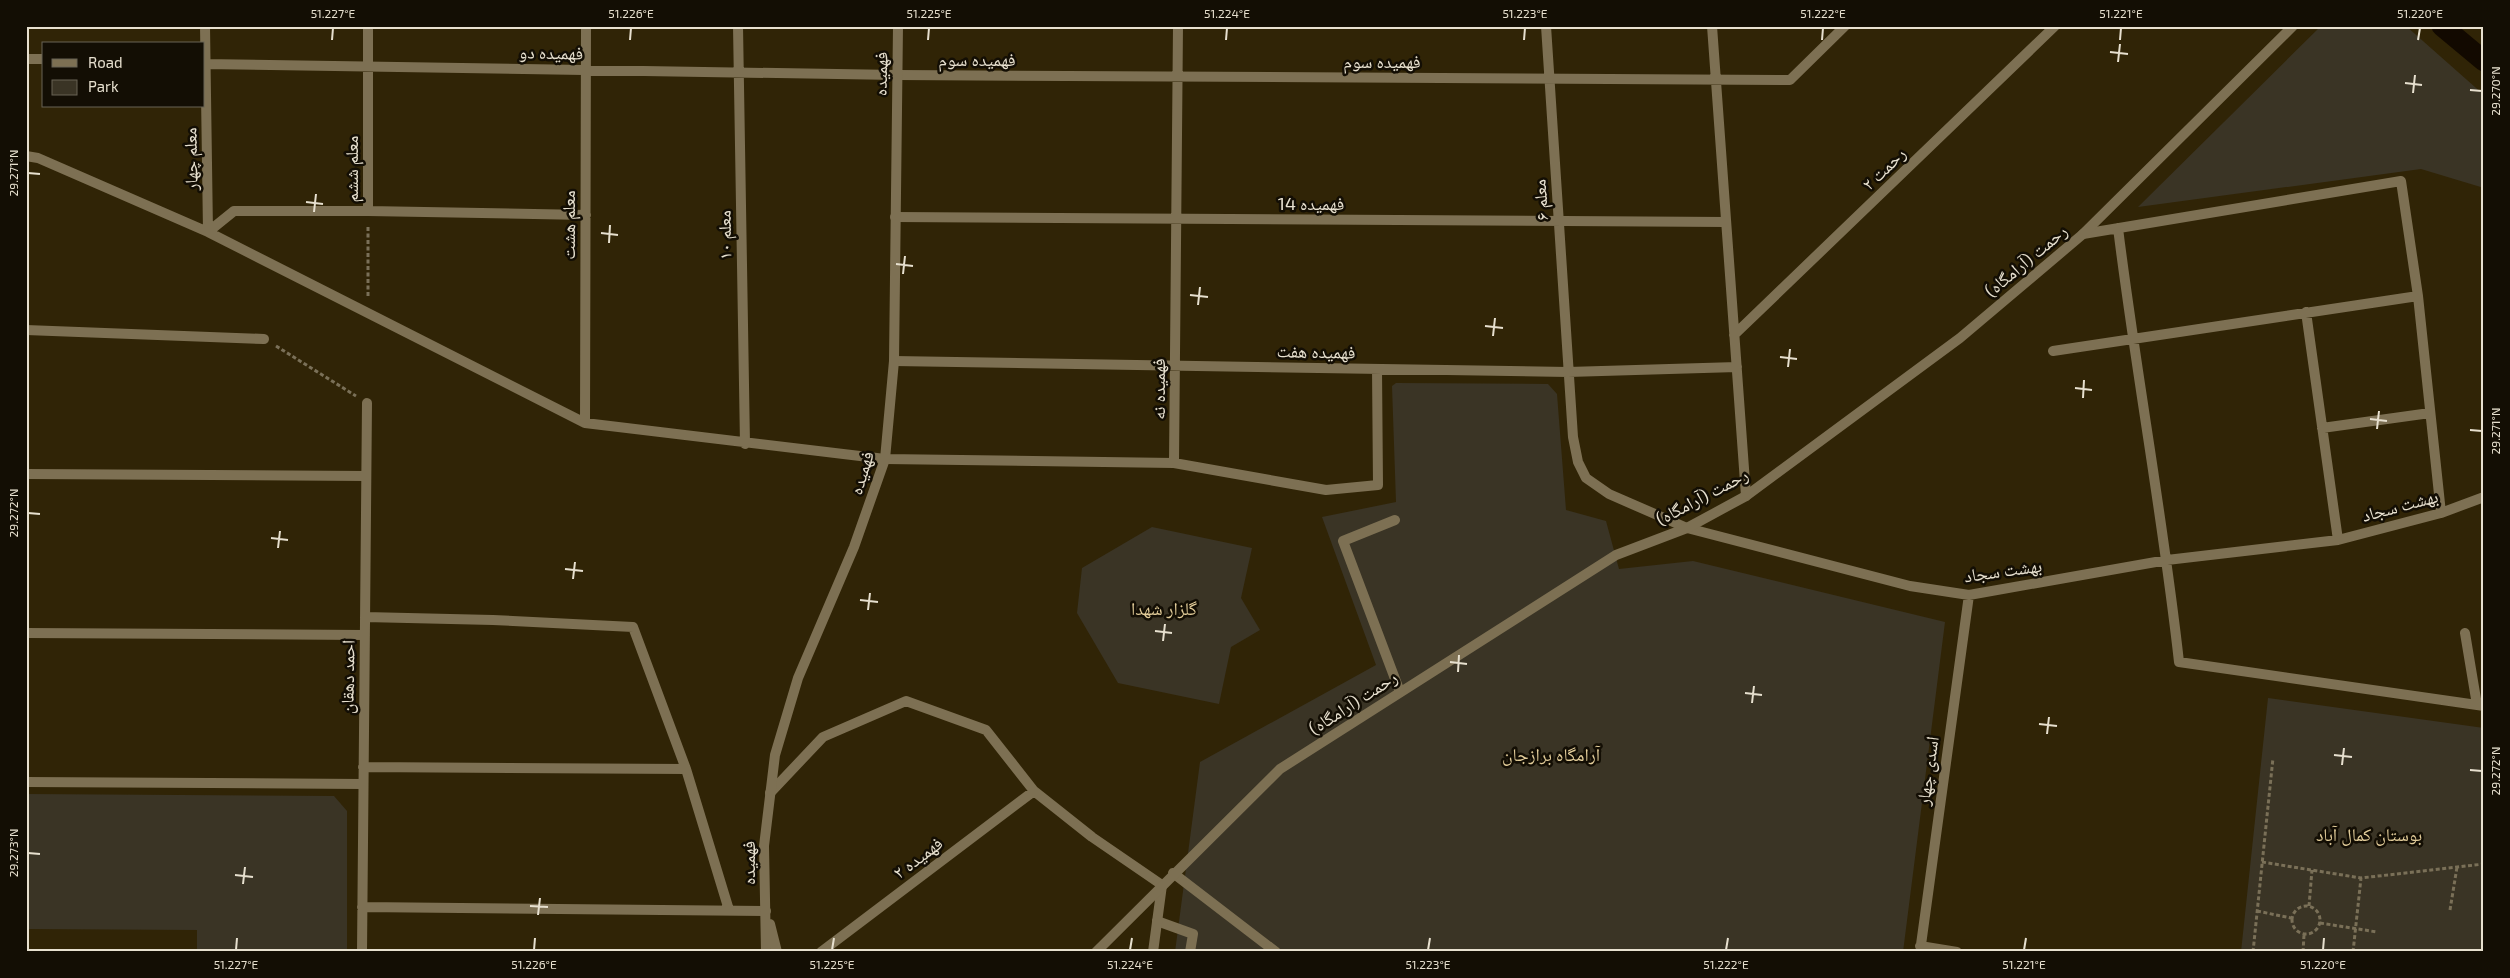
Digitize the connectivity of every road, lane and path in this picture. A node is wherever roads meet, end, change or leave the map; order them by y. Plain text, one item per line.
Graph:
1 (205, 26) edge
2 (368, 26) edge
3 (586, 26) edge
4 (738, 26) edge
5 (898, 26) edge
6 (1178, 26) edge
7 (1546, 26) edge
8 (1712, 26) edge
9 (1845, 26) edge
10 (2056, 26) edge
11 (2293, 26) edge
12 (26, 59) edge
13 (42, 59) edge
14 (205, 64) edge
15 (368, 67) junction
16 (586, 70) junction
17 (738, 73) junction
18 (897, 75) junction
19 (1178, 77) junction
20 (1549, 79) junction
21 (1716, 81) junction
22 (26, 156) edge
23 (368, 211) junction
24 (586, 215) junction
25 (895, 217) junction
26 (1176, 219) junction
27 (1559, 222) junction
28 (1726, 222) junction
29 (2118, 228) junction
30 (208, 232) junction
31 (2083, 234) junction
32 (2418, 296) junction
33 (368, 312) junction
34 (2306, 312) junction
35 (26, 330) edge
36 (1734, 335) junction
37 (2132, 337) junction
38 (264, 339) joint
39 (2053, 350) dead end
40 (894, 361) junction
41 (1175, 365) junction
42 (1737, 367) junction
43 (1377, 369) junction
44 (1568, 372) junction
45 (367, 403) joint
46 (2430, 412) junction
47 (585, 423) junction
48 (2322, 428) junction
49 (745, 444) junction
50 (885, 459) junction
51 (1174, 463) junction
52 (26, 474) edge
53 (366, 476) junction
54 (1746, 496) junction
55 (2484, 497) edge
56 (2441, 513) junction
57 (1395, 520) dead end
58 (1687, 528) junction
59 (2338, 540) junction
60 (2168, 560) junction
61 (1969, 595) junction
62 (365, 617) junction
63 (26, 633) edge
64 (2465, 633) dead end
65 (365, 635) junction
66 (1400, 692) junction
67 (2480, 706) edge
68 (2273, 758) dead end
69 (363, 768) junction
70 (686, 769) junction
71 (26, 782) edge
72 (363, 784) junction
73 (1034, 791) junction
74 (770, 793) junction
75 (2262, 862) junction
76 (2484, 864) edge
77 (2456, 867) junction
78 (2312, 870) junction
79 (1173, 873) junction
80 (2361, 878) junction
81 (1162, 885) junction
82 (2309, 906) junction
83 (362, 907) junction
84 (729, 910) junction
85 (2450, 910) dead end
86 (766, 911) junction
87 (2257, 911) junction
88 (2291, 918) junction
89 (1157, 921) junction
90 (2320, 923) junction
91 (2355, 930) junction
92 (2377, 932) dead end
93 (2304, 935) junction
94 (1920, 949) edge
95 (362, 952) edge
96 (766, 952) edge
97 (777, 952) edge
98 (821, 952) edge
99 (1096, 952) edge
100 (1153, 952) edge
101 (1190, 952) edge
102 (1276, 952) edge
103 (1957, 952) edge
104 (2253, 952) edge
105 (2303, 952) edge
106 (2353, 952) edge

1 - 14 street, معلم چهار
2 - 15 street, معلم ششم
3 - 16 street, معلم هشت
4 - 17 street, معلم ۱۰
5 - 18 street, فهمیده
6 - 19 street, فهمیده نه
7 - 20 street, معلم ۶
8 - 21 street
9 - 21 street, فهمیده سوم
10 - 36 street, رحمت ۲
11 - 31 street, رحمت (آرامگاه)
12 - 13 street
14 - 15 street, فهمیده دو
14 - 30 street, معلم چهار
15 - 16 street, فهمیده دو
15 - 23 street, معلم ششم
16 - 17 street, فهمیده دو
16 - 24 street, معلم هشت
17 - 18 street, فهمیده دو
17 - 49 street, معلم ۱۰
18 - 19 street, فهمیده سوم
18 - 25 street, فهمیده
19 - 20 street, فهمیده سوم
19 - 26 street, فهمیده نه
20 - 21 street, فهمیده سوم
20 - 27 street, معلم ۶
21 - 28 street
22 - 30 street
23 - 24 street
23 - 30 street
23 - 33 path, معلم ششم
24 - 47 street, معلم هشت
25 - 26 street, فهمیده 14
25 - 40 street, فهمیده
26 - 27 street, فهمیده 14
26 - 41 street, فهمیده نه
27 - 28 street, فهمیده 14
27 - 44 street, معلم ۶
28 - 36 street
29 - 31 street
29 - 32 street
29 - 37 street
30 - 33 street
31 - 54 street, رحمت (آرامگاه)
32 - 34 street
32 - 46 street
33 - 47 street
34 - 37 street
34 - 48 street
35 - 38 street
36 - 42 street
37 - 39 street
37 - 60 street
38 - 45 path
40 - 41 street, فهمیده هفت
40 - 50 street, فهمیده
41 - 43 street, فهمیده هفت
41 - 51 street, فهمیده نه
42 - 44 street, فهمیده هفت
42 - 54 street
43 - 44 street, فهمیده هفت
43 - 51 street
44 - 58 street, بهشت سجاد
45 - 53 street, احمد دهقان
46 - 48 street
46 - 56 street
47 - 49 street
48 - 59 street
49 - 50 street
50 - 51 street
50 - 74 street, فهمیده
52 - 53 street
53 - 62 street, احمد دهقان
54 - 58 street, رحمت (آرامگاه)
55 - 56 street, بهشت سجاد
56 - 59 street, بهشت سجاد
57 - 66 street
58 - 61 street, بهشت سجاد
58 - 66 street, رحمت (آرامگاه)
59 - 60 street, بهشت سجاد
60 - 61 street, بهشت سجاد
60 - 67 street
61 - 94 street, اسدی چهار
62 - 65 street, احمد دهقان
62 - 70 street
63 - 65 street
64 - 67 street
65 - 69 street, احمد دهقان
66 - 79 street, رحمت (آرامگاه)
68 - 75 path
69 - 70 street
69 - 72 street, احمد دهقان
70 - 84 street
71 - 72 street
72 - 83 street, احمد دهقان
73 - 74 street
73 - 81 street
73 - 98 street, فهمیده ۲
74 - 86 street, فهمیده
75 - 78 path
75 - 87 path
76 - 77 path
77 - 80 path
77 - 85 path
78 - 80 path
78 - 82 path
79 - 81 street, رحمت (آرامگاه)
79 - 102 street
80 - 91 path
81 - 89 street
81 - 99 street, رحمت (آرامگاه)
82 - 88 path
82 - 90 path
83 - 84 street
83 - 95 street, احمد دهقان
84 - 86 street
86 - 96 street
86 - 97 street
87 - 88 path
87 - 104 path
88 - 93 path
89 - 100 street
89 - 101 street
90 - 91 path
90 - 93 path
91 - 92 path
91 - 106 path
93 - 105 path
94 - 103 street

